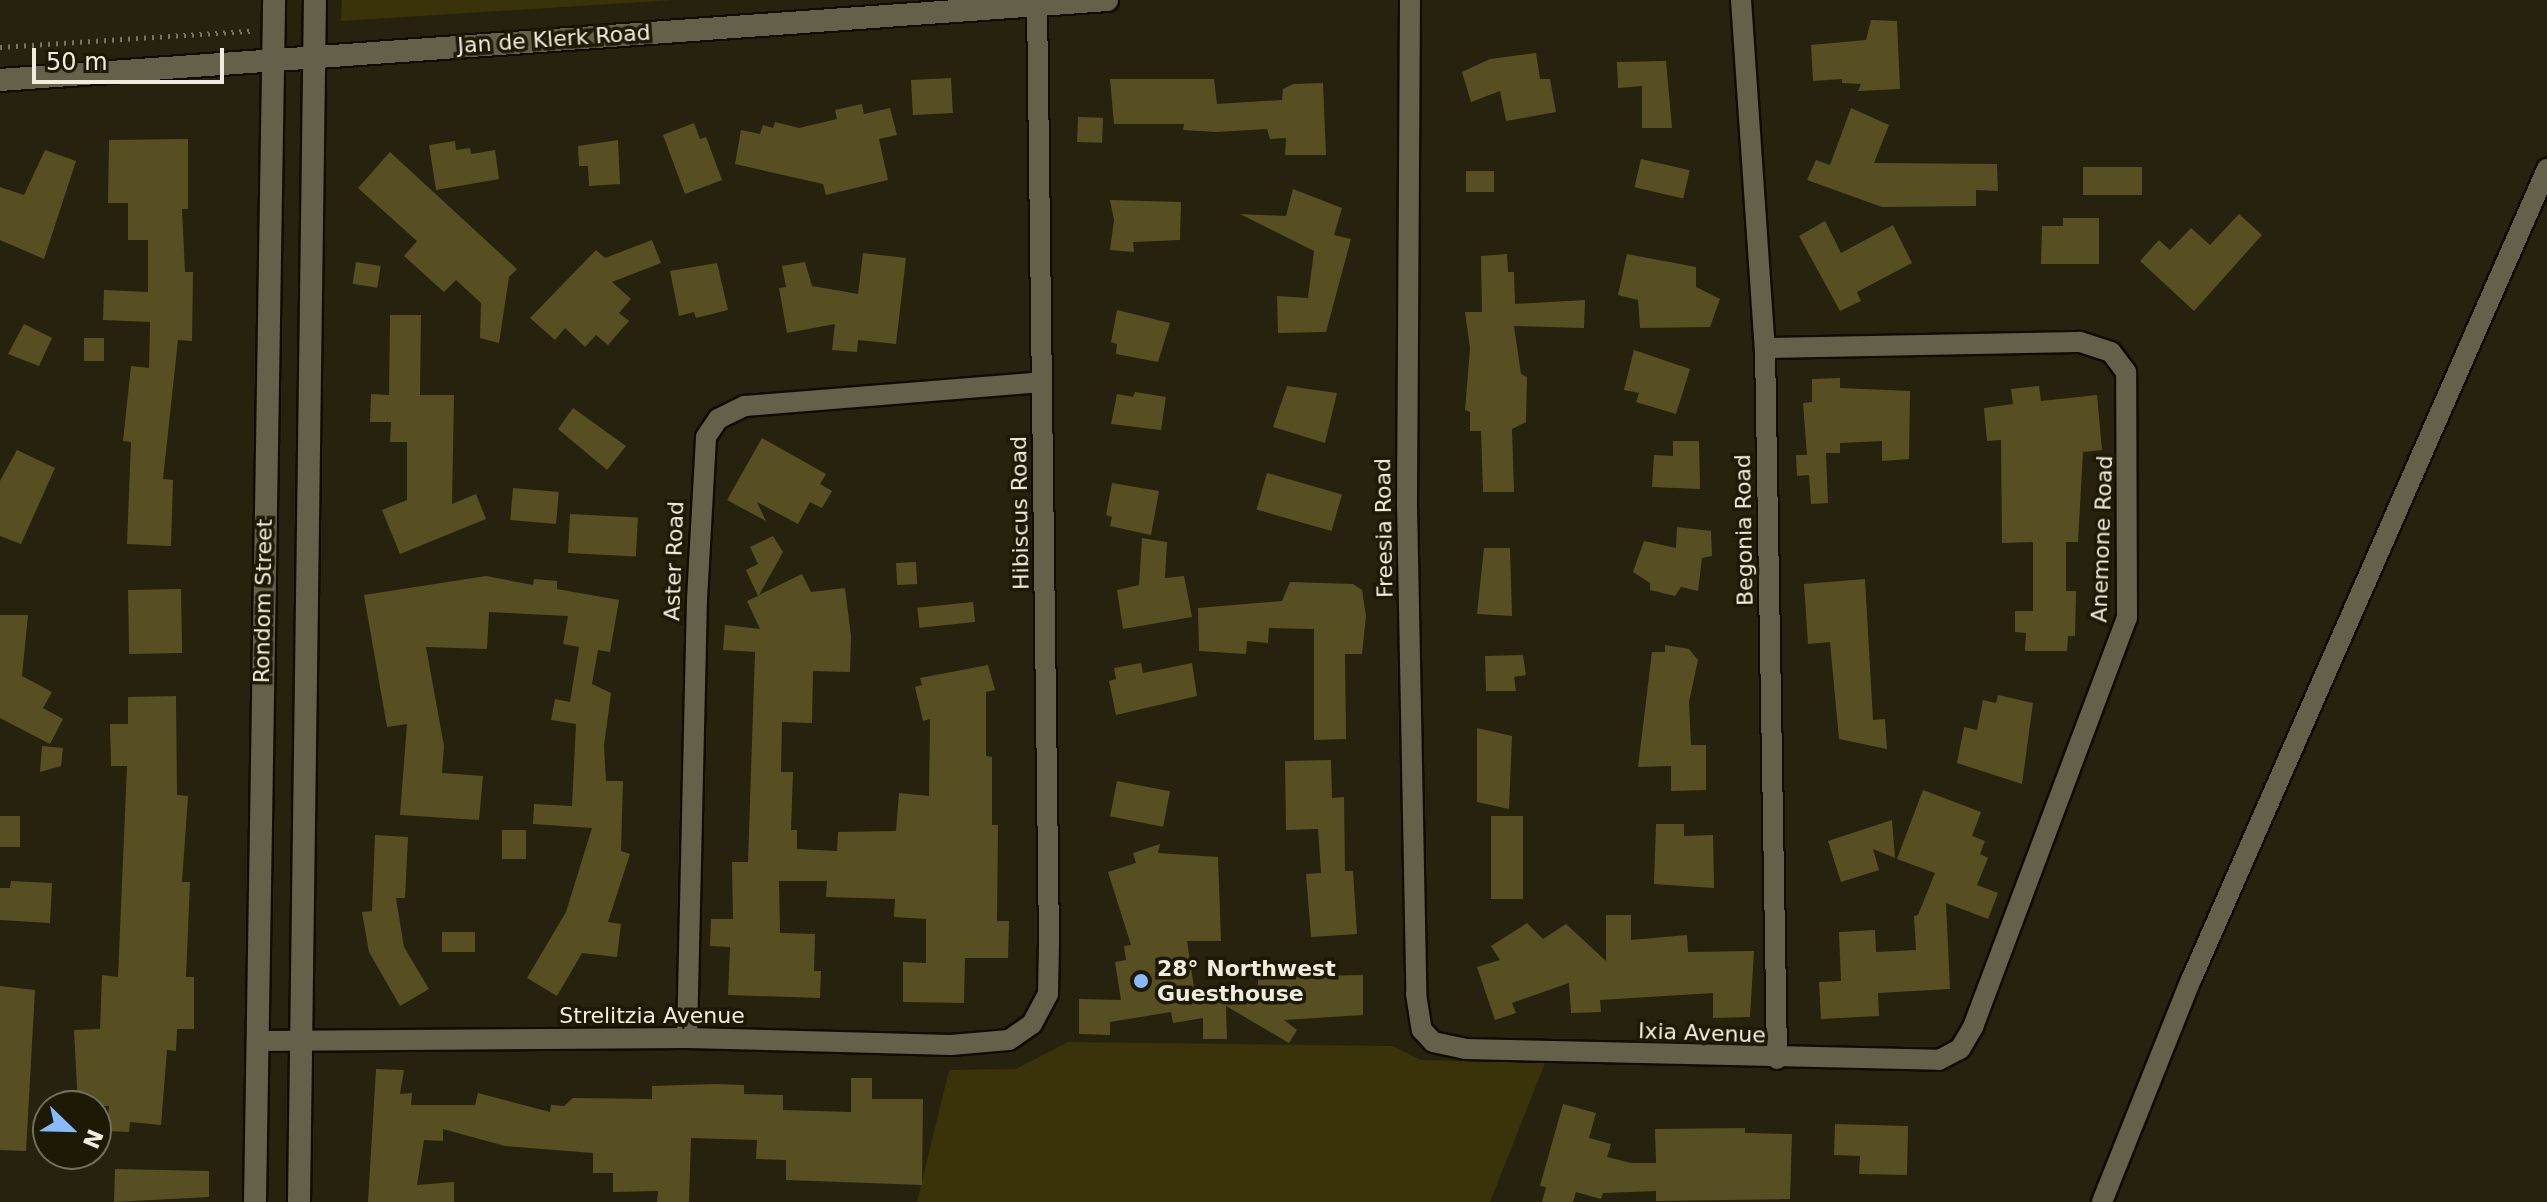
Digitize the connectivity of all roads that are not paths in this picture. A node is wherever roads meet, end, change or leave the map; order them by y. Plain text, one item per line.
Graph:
1 (274, 0) edge
2 (315, 0) edge
3 (1107, 0) edge
4 (1410, 0) edge
5 (1741, 0) edge
6 (1037, 6) junction
7 (314, 56) junction
8 (273, 58) junction
9 (0, 80) edge
10 (2547, 169) edge
11 (1765, 348) junction
12 (1042, 382) junction
13 (1037, 1017) joint
14 (687, 1038) junction
15 (302, 1040) junction
16 (257, 1041) junction
17 (1440, 1045) joint
18 (1960, 1049) joint
19 (1777, 1059) junction
20 (255, 1202) edge
21 (299, 1202) edge
22 (2102, 1202) edge

1 - 8 street, Rondom Street
2 - 7 street, Rondom Street
3 - 6 street, Jan de Klerk Road
4 - 17 street, Freesia Road
5 - 11 street, Begonia Road
6 - 7 street, Jan de Klerk Road
6 - 12 street, Hibiscus Road
7 - 8 street, Jan de Klerk Road
7 - 15 street, Rondom Street
8 - 9 street, Jan de Klerk Road
8 - 16 street, Rondom Street
10 - 22 street
11 - 18 street, Anemone Road
11 - 19 street, Begonia Road
12 - 13 street, Hibiscus Road
12 - 14 street, Aster Road
13 - 14 street, Strelitzia Avenue
14 - 15 street, Strelitzia Avenue
15 - 16 street, Strelitzia Avenue
15 - 21 street, Rondom Street
16 - 20 street, Rondom Street
17 - 19 street, Ixia Avenue
18 - 19 street, Ixia Avenue

